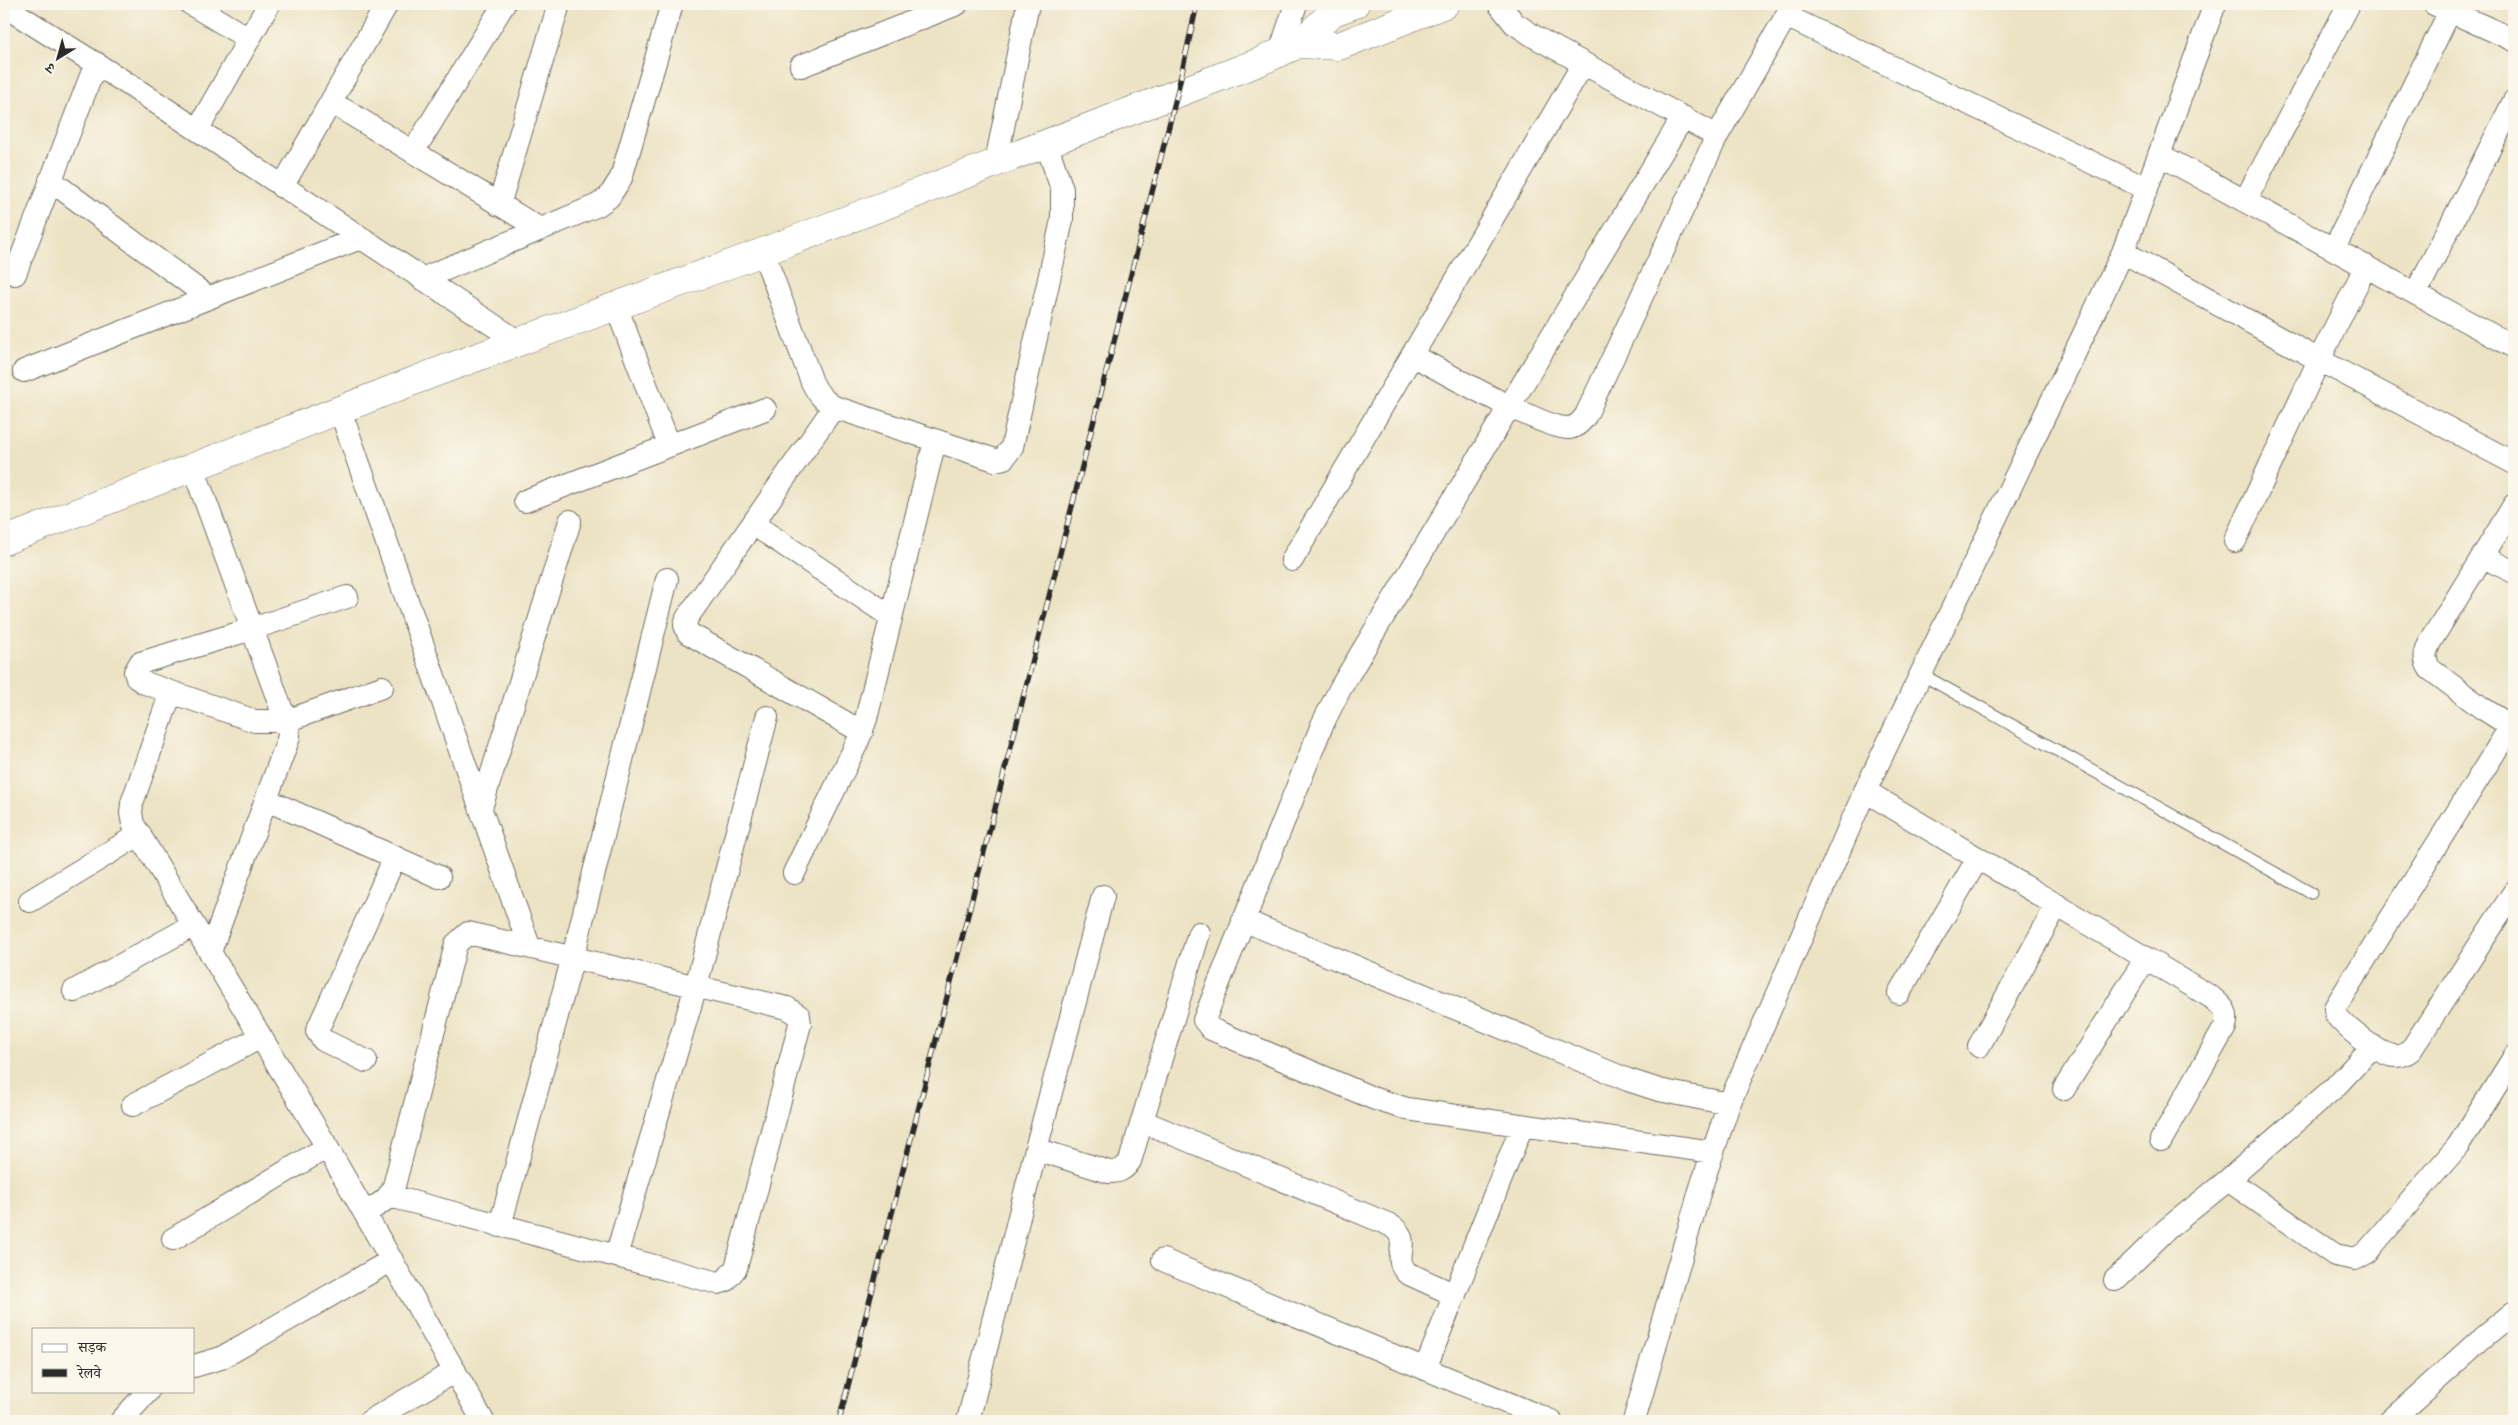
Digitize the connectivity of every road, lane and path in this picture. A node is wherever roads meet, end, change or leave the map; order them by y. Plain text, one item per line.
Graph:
1 (190, 4) edge
2 (269, 4) edge
3 (387, 4) edge
4 (504, 4) edge
5 (559, 4) edge
6 (672, 4) edge
7 (957, 4) edge
8 (1028, 4) edge
9 (1296, 4) edge
10 (1355, 4) edge
11 (1445, 4) edge
12 (1499, 4) edge
13 (2214, 4) edge
14 (2349, 4) edge
15 (4, 6) edge
16 (2442, 7) edge
17 (1790, 10) edge
18 (921, 11) edge
19 (248, 39) junction
20 (2514, 40) edge
21 (1289, 48) junction
22 (96, 63) junction
23 (1583, 64) junction
24 (801, 66) dead end
25 (2514, 100) edge
26 (331, 102) junction
27 (1683, 117) junction
28 (198, 130) junction
29 (1717, 136) junction
30 (1046, 143) junction
31 (413, 152) junction
32 (2160, 155) junction
33 (996, 162) junction
34 (50, 180) junction
35 (282, 187) junction
36 (2147, 189) junction
37 (2245, 201) junction
38 (499, 205) junction
39 (540, 230) junction
40 (360, 238) junction
41 (2334, 249) junction
42 (763, 252) junction
43 (2123, 252) junction
44 (2366, 266) junction
45 (15, 274) dead end
46 (422, 279) junction
47 (2416, 293) junction
48 (208, 298) junction
49 (616, 306) junction
50 (2512, 340) edge
51 (518, 342) junction
52 (1412, 355) junction
53 (2319, 360) junction
54 (24, 371) dead end
55 (1510, 406) junction
56 (834, 407) junction
57 (764, 409) dead end
58 (340, 410) junction
59 (934, 441) junction
60 (669, 445) junction
61 (2514, 463) edge
62 (193, 467) junction
63 (525, 500) dead end
64 (2514, 505) edge
65 (570, 521) dead end
66 (753, 524) junction
67 (14, 537) edge
68 (2235, 541) dead end
69 (2483, 557) junction
70 (1292, 560) dead end
71 (2514, 572) edge
72 (667, 579) dead end
73 (347, 597) dead end
74 (890, 616) junction
75 (252, 629) junction
76 (1921, 674) junction
77 (382, 687) dead end
78 (171, 692) junction
79 (767, 717) dead end
80 (286, 721) junction
81 (2513, 727) edge
82 (862, 732) junction
83 (1865, 791) junction
84 (267, 800) junction
85 (480, 808) junction
86 (140, 834) junction
87 (395, 857) junction
88 (1978, 858) junction
89 (794, 874) dead end
90 (439, 877) dead end
91 (2514, 892) edge
92 (2311, 893) dead end
93 (1103, 896) dead end
94 (30, 901) dead end
95 (2057, 905) junction
96 (1243, 920) junction
97 (194, 925) junction
98 (1199, 933) dead end
99 (529, 946) junction
100 (210, 952) junction
101 (573, 957) junction
102 (2146, 958) junction
103 (696, 986) junction
104 (74, 991) dead end
105 (1899, 993) dead end
106 (261, 1037) junction
107 (1980, 1046) dead end
108 (2373, 1046) junction
109 (2514, 1057) edge
110 (366, 1061) dead end
111 (2064, 1089) dead end
112 (1729, 1104) junction
113 (133, 1105) dead end
114 (1142, 1121) junction
115 (1522, 1126) junction
116 (2161, 1140) dead end
117 (327, 1146) junction
118 (1036, 1150) junction
119 (1713, 1152) junction
120 (2228, 1180) junction
121 (390, 1196) junction
122 (366, 1213) junction
123 (500, 1226) junction
124 (173, 1239) dead end
125 (616, 1256) junction
126 (392, 1260) junction
127 (1163, 1260) dead end
128 (2115, 1280) dead end
129 (1454, 1295) junction
130 (2514, 1312) edge
131 (197, 1366) edge
132 (1425, 1369) junction
133 (455, 1371) junction
134 (147, 1392) edge
135 (121, 1421) edge
136 (370, 1421) edge
137 (483, 1421) edge
138 (968, 1421) edge
139 (1551, 1421) edge
140 (1634, 1421) edge
141 (2390, 1421) edge

1 - 19 street
2 - 19 street
3 - 26 street
4 - 31 street
5 - 38 street
6 - 39 street
7 - 18 street
8 - 33 street
9 - 21 street
10 - 21 main road
11 - 21 main road
12 - 23 street
13 - 32 street
14 - 37 street
15 - 22 street
16 - 20 street
16 - 41 street
17 - 29 street
17 - 36 street
18 - 24 street
19 - 28 street
21 - 30 main road
22 - 28 street
22 - 34 street
23 - 27 street
23 - 52 street
25 - 47 street
26 - 31 street
26 - 35 street
27 - 29 street
27 - 55 street
28 - 35 street
29 - 55 street
30 - 33 main road
30 - 59 street
31 - 38 street
32 - 36 street
32 - 37 street
33 - 42 main road
34 - 45 street
34 - 48 street
35 - 40 street
36 - 43 street
37 - 41 street
38 - 39 street
39 - 46 street
40 - 46 street
40 - 48 street
41 - 44 street
42 - 49 main road
42 - 56 street
43 - 53 street
43 - 76 street
44 - 47 street
44 - 53 street
46 - 51 street
47 - 50 street
48 - 54 street
49 - 51 main road
49 - 60 street
51 - 58 main road
52 - 55 street
52 - 70 street
53 - 61 street
53 - 68 street
55 - 96 street
56 - 59 street
56 - 66 street
57 - 60 street
58 - 62 main road
58 - 85 street
59 - 74 street
60 - 63 street
62 - 67 main road
62 - 75 street
64 - 69 street
65 - 85 street
66 - 74 street
66 - 82 street
69 - 71 street
69 - 81 street
72 - 101 street
73 - 75 street
74 - 82 street
75 - 78 street
75 - 80 street
76 - 83 street
76 - 92 lane
77 - 80 street
78 - 80 street
78 - 86 street
79 - 103 street
80 - 84 street
81 - 108 street
82 - 89 street
83 - 88 street
83 - 112 street
84 - 87 street
84 - 100 street
85 - 99 street
86 - 94 street
86 - 97 street
87 - 90 street
87 - 110 street
88 - 95 street
88 - 105 street
91 - 108 street
93 - 118 street
95 - 102 street
95 - 107 street
96 - 112 street
96 - 115 street
97 - 100 street
97 - 104 street
98 - 114 street
99 - 101 street
99 - 121 street
100 - 106 street
101 - 103 street
101 - 123 street
102 - 111 street
102 - 116 street
103 - 125 street
103 - 125 street
106 - 113 street
106 - 117 street
108 - 120 street
109 - 120 street
112 - 119 street
114 - 118 street
114 - 129 street
115 - 119 street
115 - 129 street
117 - 122 street
117 - 124 street
118 - 138 street
119 - 140 street
120 - 128 street
121 - 122 street
121 - 123 street
122 - 126 street
123 - 125 street
126 - 131 street
126 - 133 street
127 - 132 street
129 - 132 street
130 - 141 street
132 - 139 street
133 - 136 street
133 - 137 street
134 - 135 street

